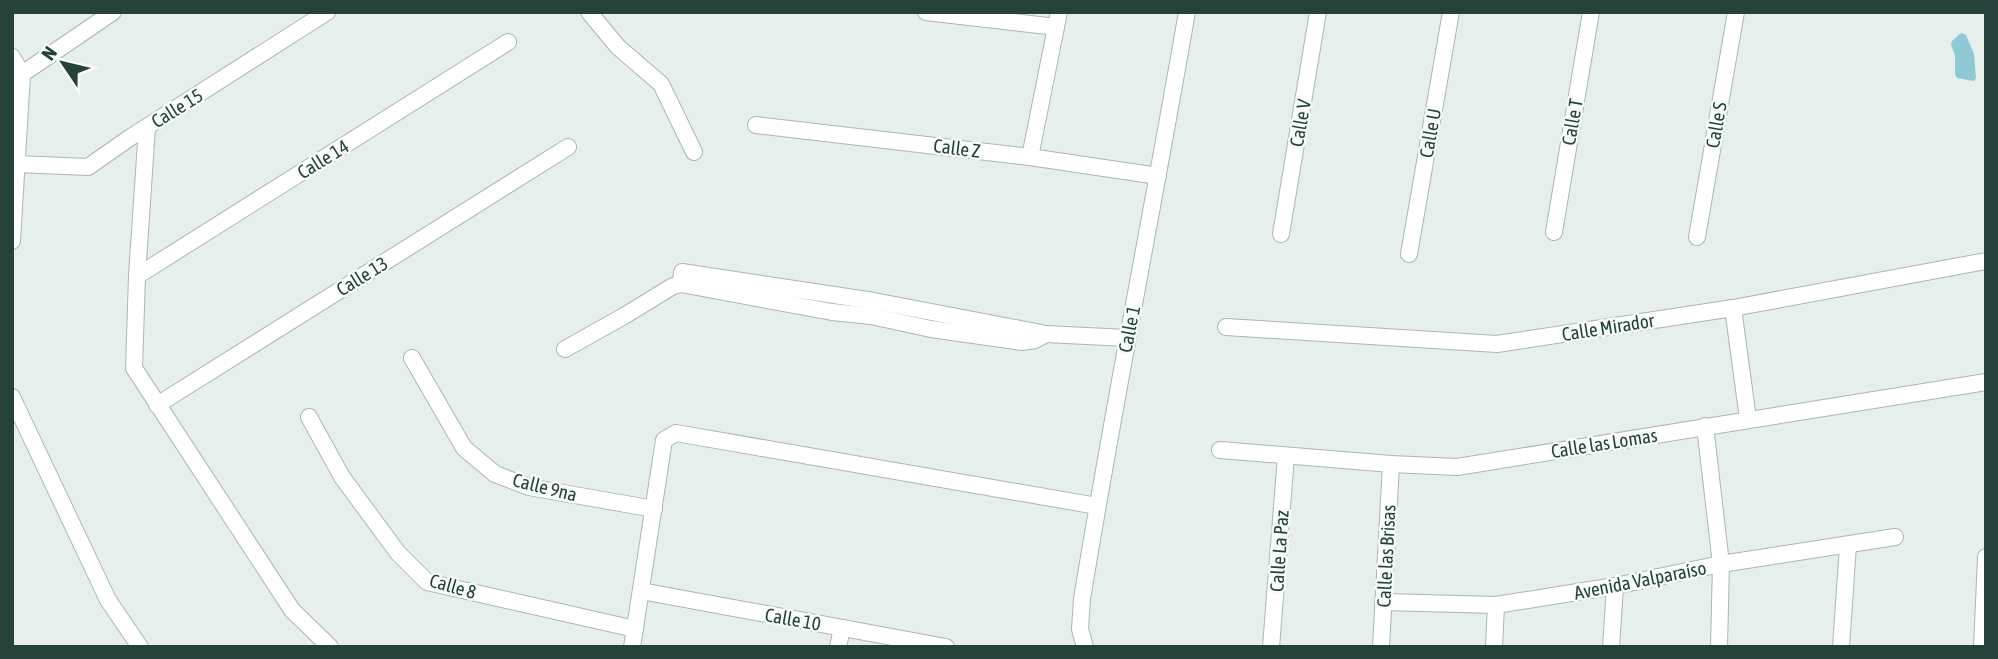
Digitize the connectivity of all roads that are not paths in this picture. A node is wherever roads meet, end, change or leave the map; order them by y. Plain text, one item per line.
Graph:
1 (113, 12) edge
2 (327, 12) edge
3 (589, 12) edge
4 (926, 12) edge
5 (1187, 12) edge
6 (1318, 12) edge
7 (1451, 12) edge
8 (1591, 12) edge
9 (1735, 12) edge
10 (1057, 20) edge
11 (508, 42) dead end
12 (12, 57) edge
13 (22, 74) junction
14 (756, 125) dead end
15 (147, 127) junction
16 (568, 146) dead end
17 (694, 152) dead end
18 (1030, 157) junction
19 (17, 164) junction
20 (1158, 176) junction
21 (14, 197) edge
22 (1554, 232) dead end
23 (1281, 234) dead end
24 (1697, 237) dead end
25 (12, 241) edge
26 (1409, 254) dead end
27 (1986, 261) edge
28 (137, 276) junction
29 (1733, 307) junction
30 (872, 308) junction
31 (934, 312) junction
32 (971, 326) junction
33 (1226, 327) dead end
34 (931, 329) junction
35 (1127, 338) junction
36 (565, 349) dead end
37 (412, 358) dead end
38 (1986, 382) edge
39 (12, 397) edge
40 (157, 405) junction
41 (309, 416) dead end
42 (1748, 419) junction
43 (1705, 426) junction
44 (1220, 450) dead end
45 (1286, 456) junction
46 (1391, 464) junction
47 (1097, 506) junction
48 (654, 509) junction
49 (1895, 537) dead end
50 (1848, 545) junction
51 (1986, 557) edge
52 (1721, 564) junction
53 (1615, 586) junction
54 (641, 591) junction
55 (1384, 602) junction
56 (1496, 606) junction
57 (842, 628) junction
58 (635, 629) junction
59 (140, 647) edge
60 (330, 647) edge
61 (632, 647) edge
62 (838, 647) edge
63 (946, 647) edge
64 (1085, 647) edge
65 (1271, 647) edge
66 (1381, 647) edge
67 (1494, 647) edge
68 (1611, 647) edge
69 (1719, 647) edge
70 (1842, 647) edge
71 (1982, 647) edge

1 - 13 street
2 - 15 street, Calle 15
3 - 17 street
4 - 10 street
5 - 20 street, Calle 1
6 - 23 street, Calle V
7 - 26 street, Calle U
8 - 22 street, Calle T
9 - 24 street, Calle S
10 - 18 street
11 - 28 street, Calle 14
12 - 13 street
13 - 19 street
14 - 18 street, Calle Z
15 - 19 street, Calle 15
15 - 28 street
16 - 40 street, Calle 13
18 - 20 street, Calle Z
19 - 21 street
20 - 35 street, Calle 1
21 - 25 street
27 - 29 street, Calle Mirador
28 - 40 street
29 - 33 street, Calle Mirador
29 - 42 street
30 - 31 street
30 - 34 street
30 - 36 street
31 - 32 street
31 - 34 street
32 - 34 street
32 - 35 street
35 - 47 street, Calle 1
37 - 48 street, Calle 9na
38 - 42 street, Calle las Lomas
39 - 59 street
40 - 60 street
41 - 58 street, Calle 8
42 - 43 street, Calle las Lomas
43 - 46 street, Calle las Lomas
43 - 52 street
44 - 45 street, Calle las Lomas
45 - 46 street, Calle las Lomas
45 - 65 street, Calle La Paz
46 - 55 street, Calle las Brisas
47 - 48 street
47 - 64 street, Calle 1
48 - 54 street
49 - 50 street, Avenida Valparaíso
50 - 52 street, Avenida Valparaíso
50 - 70 street
51 - 71 street
52 - 53 street, Avenida Valparaíso
52 - 69 street
53 - 56 street, Avenida Valparaíso
53 - 68 street
54 - 57 street, Calle 10
54 - 58 street
55 - 56 street, Avenida Valparaíso
55 - 66 street, Calle las Brisas
56 - 67 street
57 - 62 street
57 - 63 street, Calle 10
58 - 61 street

